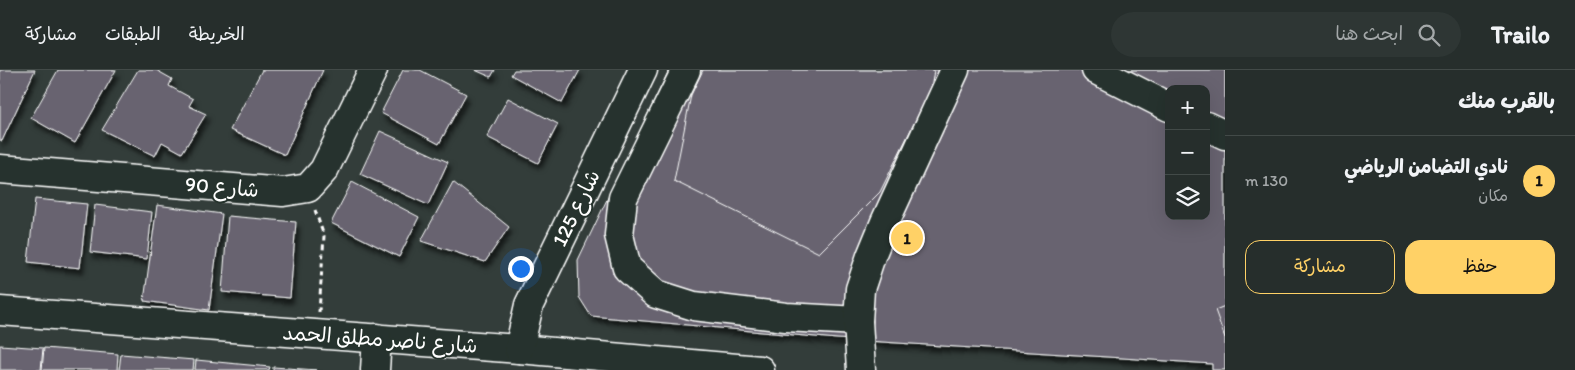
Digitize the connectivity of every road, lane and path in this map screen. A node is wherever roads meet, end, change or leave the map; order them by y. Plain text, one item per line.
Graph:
1 (374, 70) edge
2 (643, 70) edge
3 (686, 70) edge
4 (955, 70) edge
5 (1096, 70) edge
6 (1165, 105) edge
7 (1210, 128) edge
8 (1225, 135) edge
9 (0, 169) edge
10 (308, 188) junction
11 (0, 311) edge
12 (858, 321) junction
13 (317, 334) junction
14 (377, 338) junction
15 (519, 349) junction
16 (576, 362) edge
17 (375, 370) edge
18 (760, 370) edge
19 (861, 370) edge

1 - 10 street
2 - 15 street, شارع 125
3 - 12 street
4 - 12 street
5 - 6 street
7 - 8 street
9 - 10 street, شارع 90
10 - 13 path
11 - 13 street, شارع ناصر مطلق الحمد
12 - 19 street
13 - 14 street, شارع ناصر مطلق الحمد
14 - 15 street, شارع ناصر مطلق الحمد
14 - 17 street
15 - 16 street, شارع ناصر مطلق الحمد
16 - 18 street, شارع ناصر مطلق الحمد

